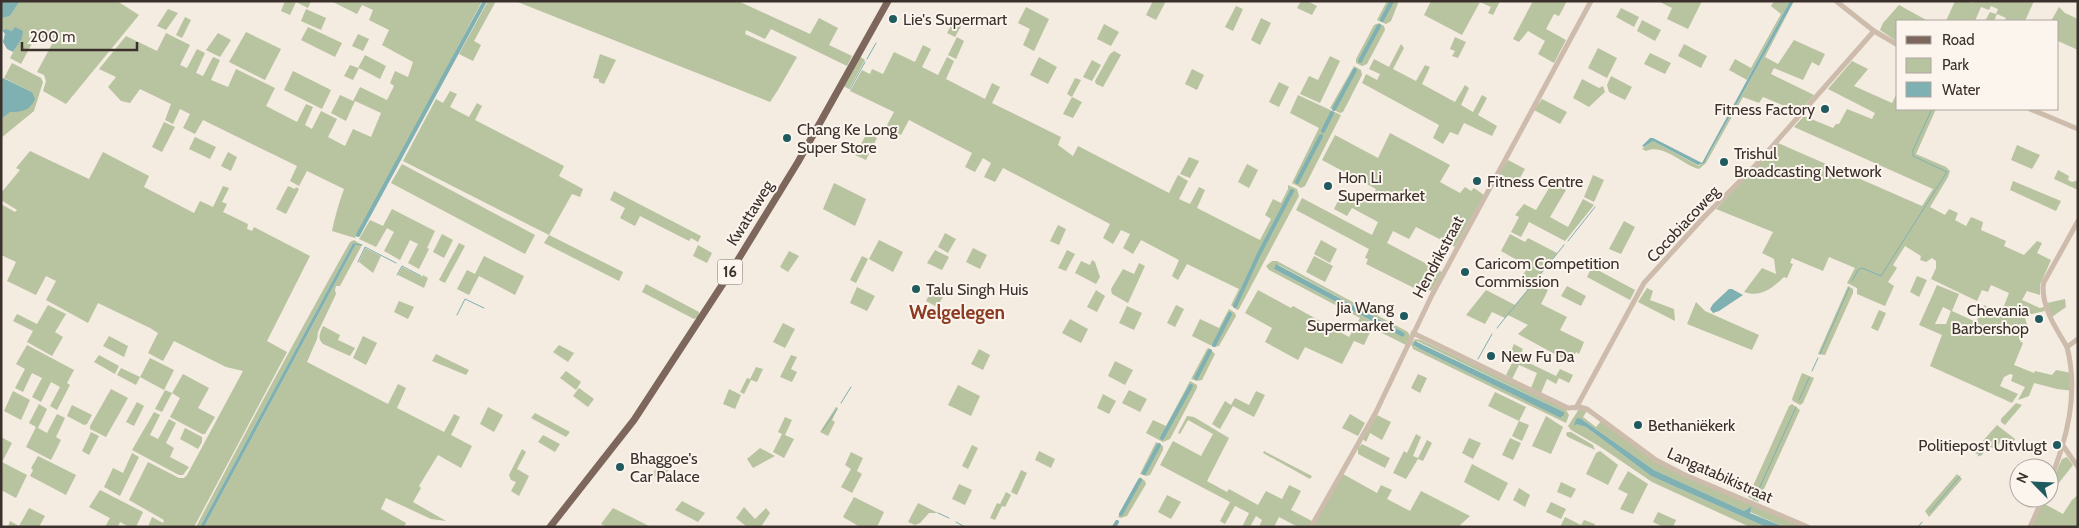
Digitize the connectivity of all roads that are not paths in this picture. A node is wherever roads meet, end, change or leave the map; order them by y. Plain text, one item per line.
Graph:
1 (888, 1) edge
2 (1591, 1) edge
3 (1836, 1) edge
4 (1874, 31) junction
5 (1896, 44) edge
6 (2032, 110) edge
7 (2078, 129) edge
8 (2078, 220) edge
9 (1413, 333) junction
10 (2078, 340) edge
11 (2067, 347) junction
12 (1576, 408) junction
13 (2064, 447) junction
14 (2059, 459) edge
15 (2078, 467) edge
16 (2038, 508) edge
17 (550, 527) edge
18 (1311, 527) edge
19 (1808, 527) edge
20 (2030, 527) edge

1 - 17 main road, Kwattaweg / 16
2 - 9 street, Hendrikstraat
3 - 4 street
4 - 5 street
4 - 12 street, Cocobiacoweg
6 - 7 street
8 - 11 street
9 - 12 street, Langatabikistraat
9 - 18 street, Hendrikstraat
10 - 11 street
11 - 13 street
12 - 19 street, Langatabikistraat
13 - 14 street
13 - 15 street
16 - 20 street

